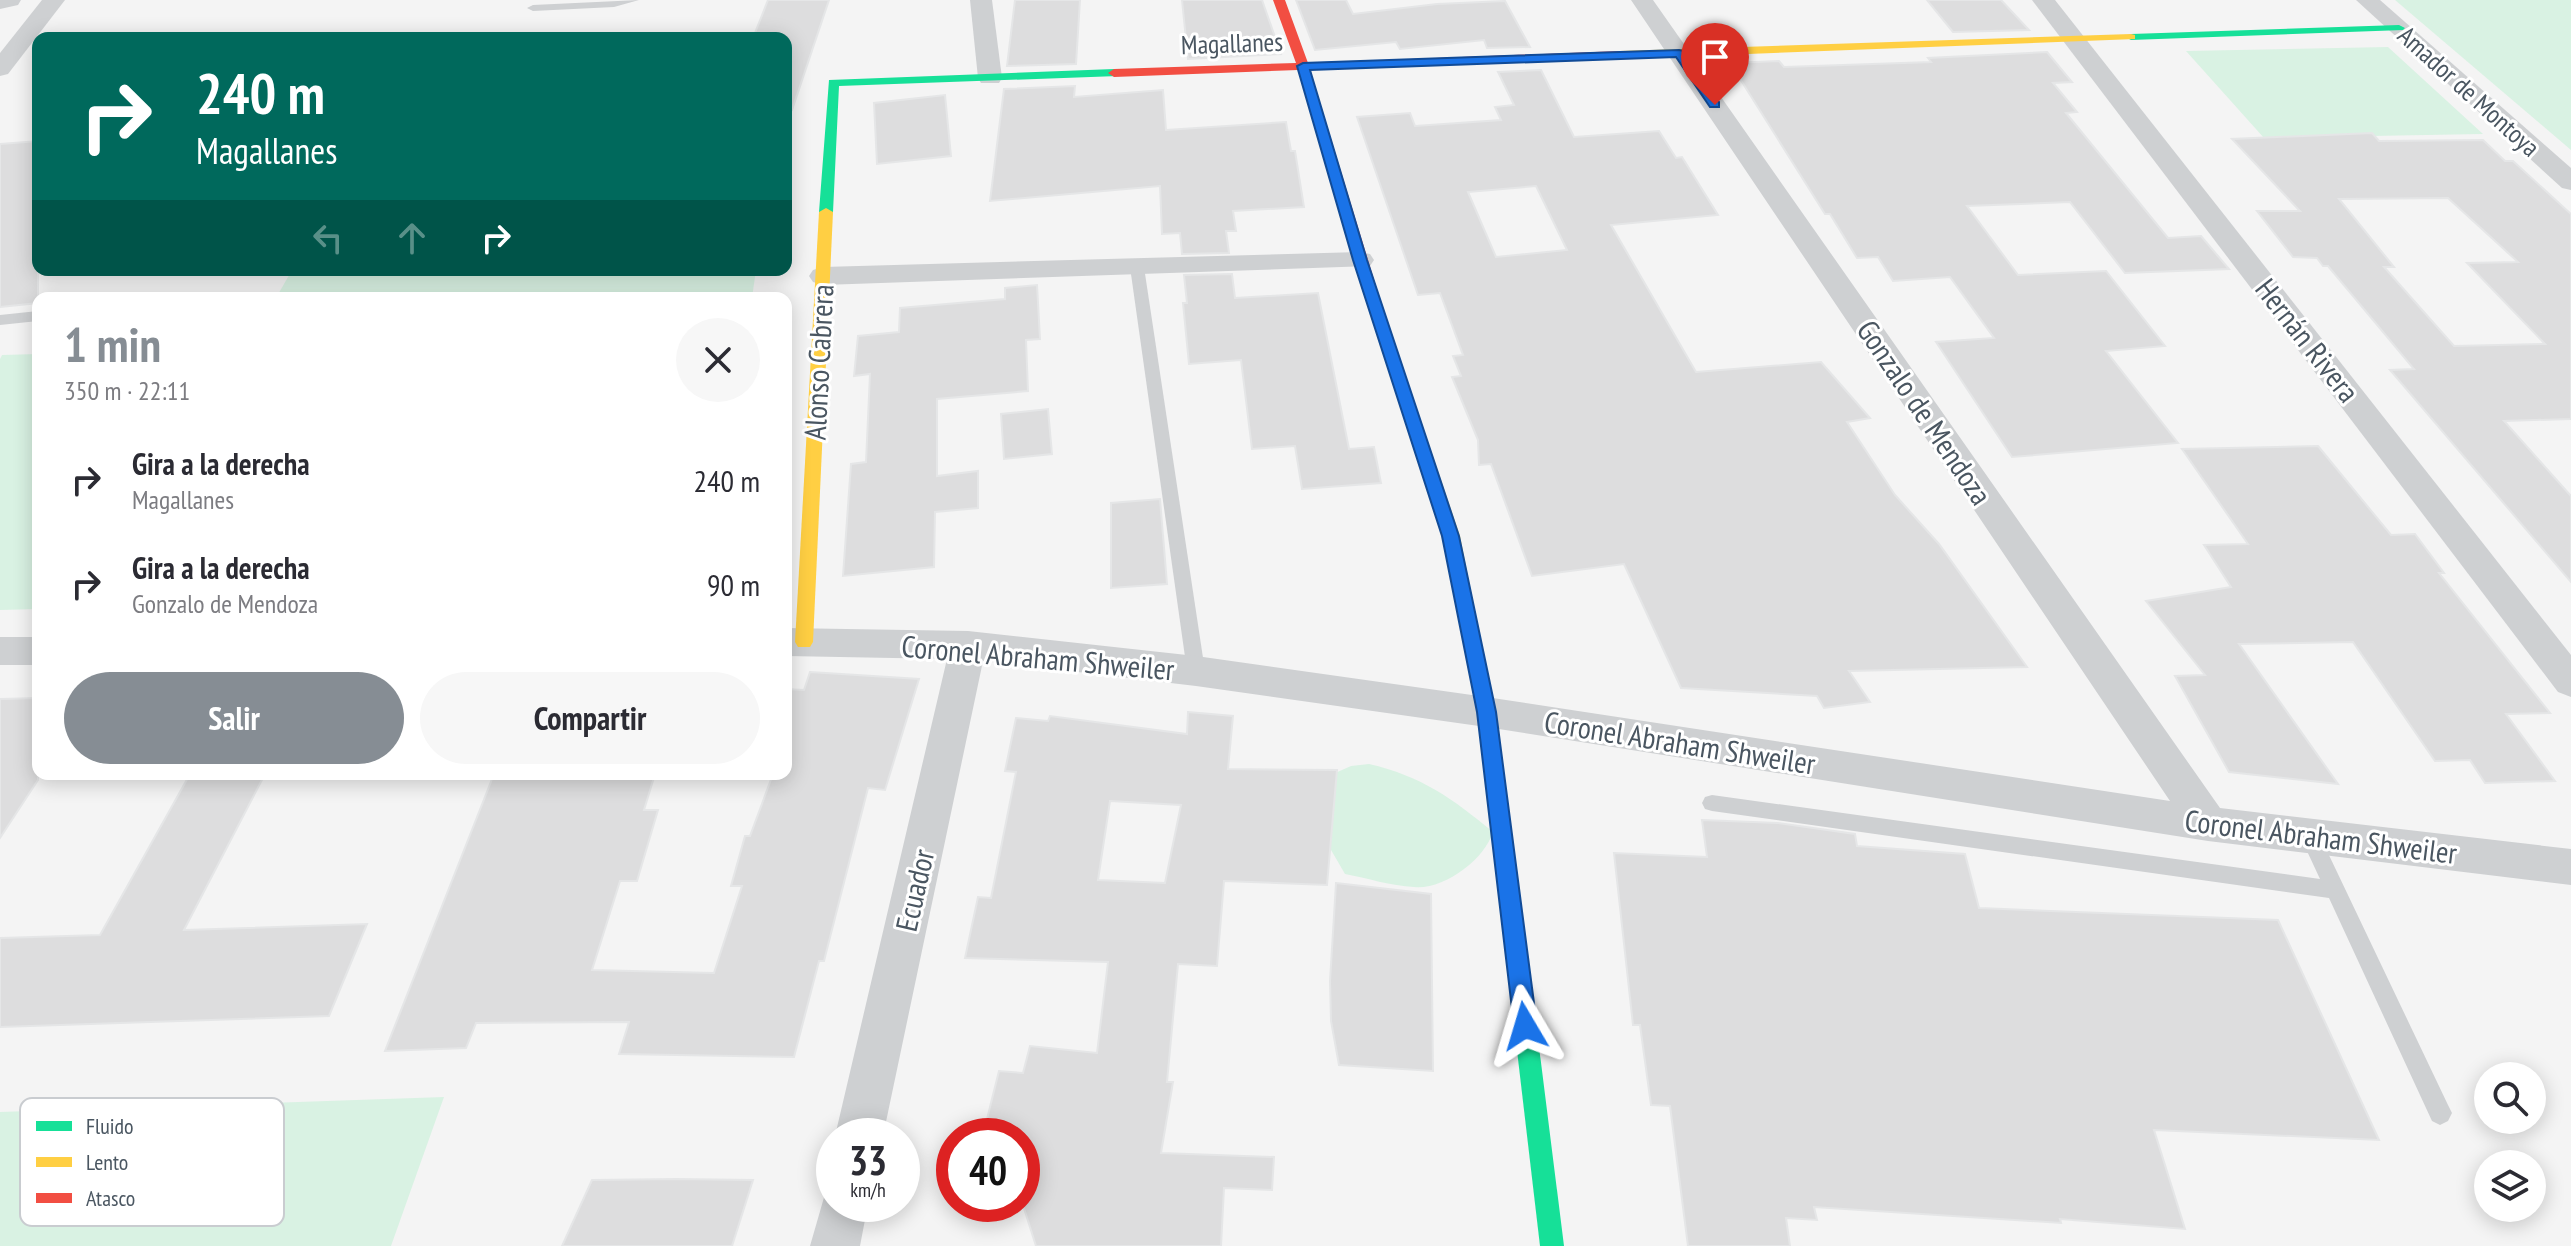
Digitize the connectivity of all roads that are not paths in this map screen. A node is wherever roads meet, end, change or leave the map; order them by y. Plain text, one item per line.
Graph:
1 (10, 0) edge
2 (54, 0) edge
3 (633, 0) edge
4 (981, 0) edge
5 (1279, 0) edge
6 (1642, 0) edge
7 (2043, 0) edge
8 (2367, 0) edge
9 (0, 2) edge
10 (533, 8) dead end
11 (2399, 28) junction
12 (2074, 38) junction
13 (1679, 53) junction
14 (1303, 66) junction
15 (0, 69) edge
16 (990, 78) junction
17 (833, 83) joint
18 (2571, 182) edge
19 (1360, 260) junction
20 (1137, 267) junction
21 (823, 276) junction
22 (32, 317) edge
23 (0, 320) edge
24 (795, 642) edge
25 (968, 645) junction
26 (0, 651) edge
27 (32, 651) edge
28 (1196, 671) junction
29 (2571, 682) edge
30 (1486, 712) junction
31 (1712, 803) dead end
32 (2208, 824) junction
33 (2310, 836) junction
34 (2571, 867) edge
35 (2335, 890) junction
36 (2440, 1113) dead end
37 (863, 1118) edge
38 (840, 1222) edge
39 (835, 1246) edge
40 (1552, 1246) edge

1 - 9 street
2 - 15 street
3 - 10 lane
4 - 16 street
5 - 14 street
6 - 13 street, Gonzalo de Mendoza
7 - 12 street, Hernán Rivera
8 - 11 street, Amador de Montoya
11 - 12 street, Magallanes
11 - 18 street, Amador de Montoya
12 - 13 street, Magallanes
12 - 29 street, Hernán Rivera
13 - 14 street, Magallanes
13 - 32 street, Gonzalo de Mendoza
14 - 16 street, Magallanes
14 - 19 street
16 - 17 street, Magallanes
17 - 21 street, Alonso Cabrera
19 - 20 street
19 - 30 street
20 - 21 street
20 - 28 lane
21 - 24 street, Alonso Cabrera
22 - 23 lane
24 - 25 street, Coronel Abraham Shweiler
25 - 28 street, Coronel Abraham Shweiler
25 - 37 street, Ecuador
26 - 27 street
28 - 30 street, Coronel Abraham Shweiler
30 - 32 street, Coronel Abraham Shweiler
30 - 40 street
31 - 35 lane
32 - 33 street, Coronel Abraham Shweiler
33 - 34 street, Coronel Abraham Shweiler
33 - 35 lane
35 - 36 lane
38 - 39 street

